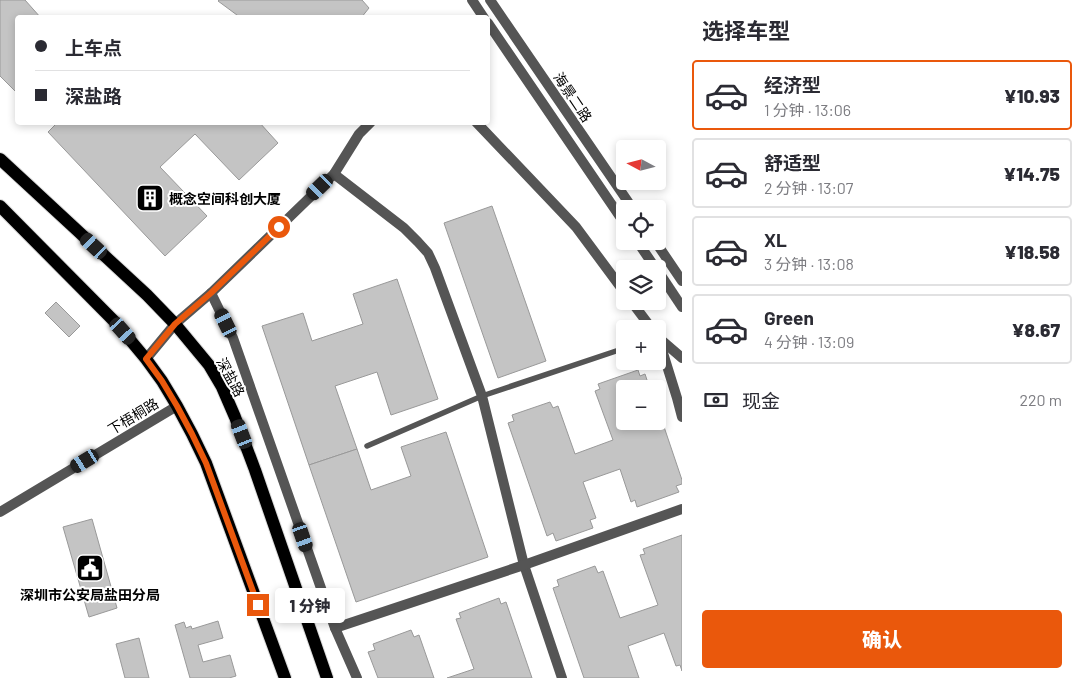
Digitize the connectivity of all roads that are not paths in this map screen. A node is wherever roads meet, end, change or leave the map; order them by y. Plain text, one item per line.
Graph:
1 (472, 0) edge
2 (490, 0) edge
3 (482, 15) edge
4 (490, 26) edge
5 (367, 125) edge
6 (479, 125) edge
7 (0, 159) edge
8 (334, 174) junction
9 (627, 200) edge
10 (0, 206) edge
11 (616, 211) edge
12 (661, 250) edge
13 (616, 281) edge
14 (682, 281) edge
15 (666, 283) edge
16 (211, 293) junction
17 (682, 307) edge
18 (175, 324) junction
19 (666, 344) edge
20 (616, 351) edge
21 (682, 358) edge
22 (146, 359) junction
23 (666, 363) edge
24 (482, 396) junction
25 (177, 406) junction
26 (682, 417) edge
27 (366, 446) dead end
28 (682, 509) edge
29 (0, 512) edge
30 (524, 565) junction
31 (335, 628) junction
32 (284, 678) edge
33 (327, 678) edge
34 (357, 678) edge
35 (562, 678) edge

1 - 3 street
2 - 9 street, 海景二路
4 - 11 street, 海景二路
5 - 8 street
6 - 13 street
7 - 18 main road, 深盐路
8 - 16 street
8 - 24 street
10 - 22 main road
12 - 14 street
15 - 17 street
16 - 18 street
16 - 31 street
18 - 22 street
18 - 33 main road, 深盐路
19 - 21 street
20 - 24 lane
22 - 25 main road
23 - 26 street
24 - 27 lane
24 - 30 street
25 - 29 street, 下梧桐路
25 - 32 main road
28 - 30 street
30 - 31 street
30 - 35 street
31 - 34 street

